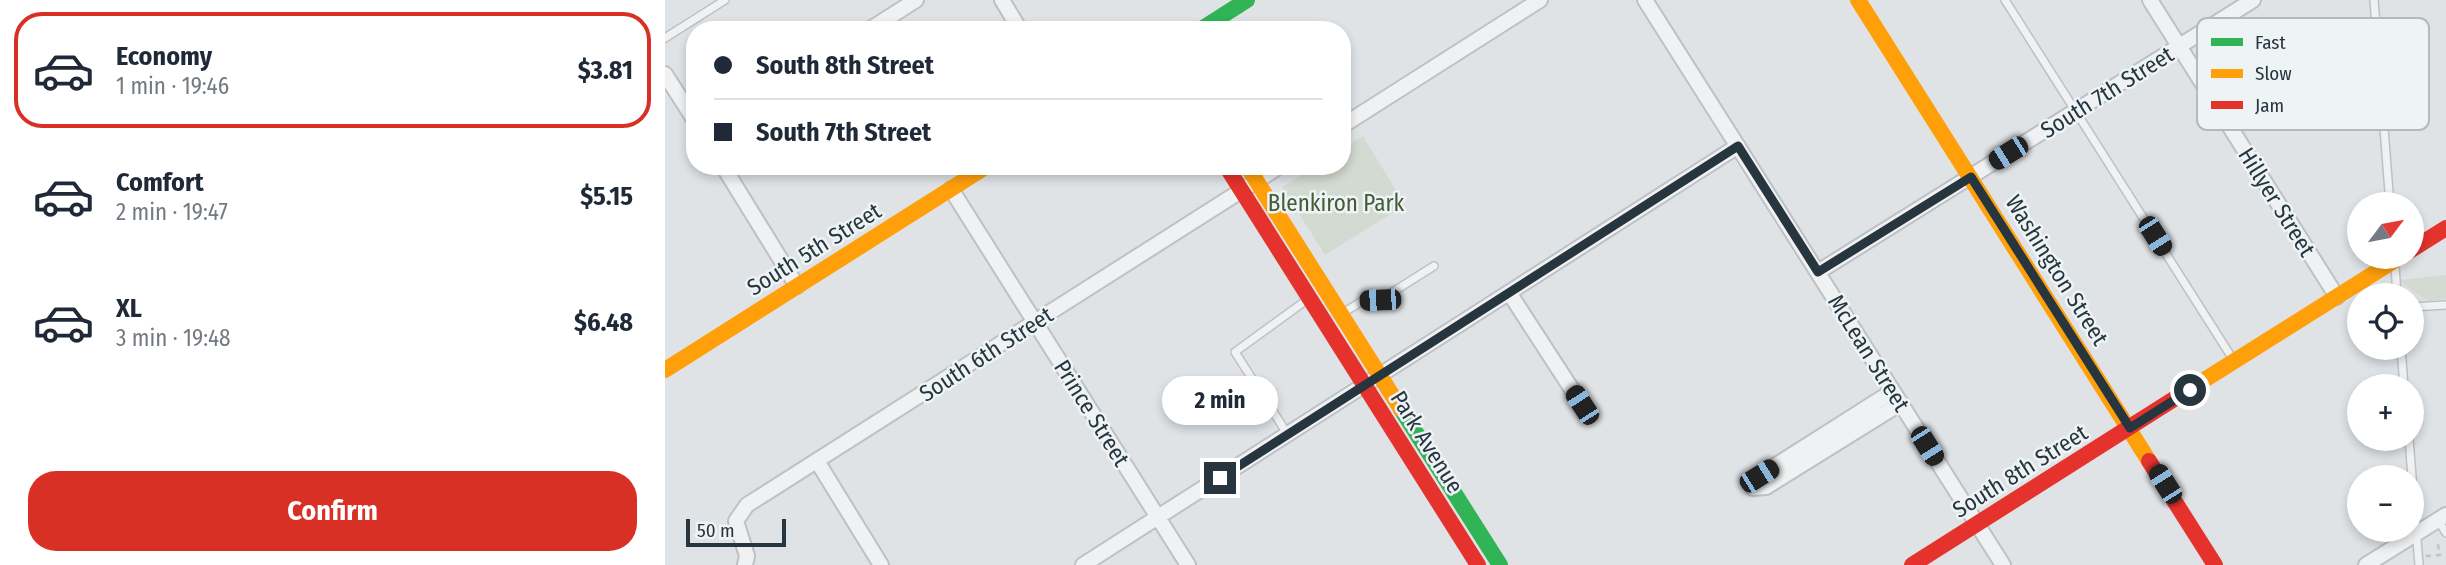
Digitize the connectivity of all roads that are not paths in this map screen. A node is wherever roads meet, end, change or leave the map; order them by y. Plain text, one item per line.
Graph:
1 (725, 0) edge
2 (916, 0) edge
3 (1002, 0) edge
4 (1247, 0) edge
5 (1540, 0) edge
6 (1645, 0) edge
7 (1858, 0) edge
8 (2005, 0) edge
9 (2150, 0) edge
10 (2252, 0) edge
11 (2374, 0) edge
12 (1221, 7) edge
13 (2223, 18) edge
14 (2375, 18) edge
15 (691, 21) edge
16 (883, 21) edge
17 (1015, 21) edge
18 (1209, 21) edge
19 (686, 24) edge
20 (2197, 35) edge
21 (665, 37) edge
22 (2179, 46) junction
23 (665, 74) edge
24 (2197, 75) edge
25 (686, 107) edge
26 (2075, 111) junction
27 (1351, 120) edge
28 (2232, 130) edge
29 (2384, 130) edge
30 (1738, 146) junction
31 (729, 175) edge
32 (972, 175) edge
33 (1231, 175) edge
34 (1253, 175) edge
35 (1266, 175) edge
36 (1971, 177) junction
37 (1257, 181) junction
38 (951, 189) junction
39 (1241, 191) junction
40 (2389, 192) edge
41 (2446, 228) edge
42 (2424, 242) edge
43 (1434, 266) dead end
44 (2378, 270) edge
45 (1818, 272) junction
46 (797, 286) junction
47 (1510, 294) junction
48 (2337, 297) junction
49 (1309, 298) junction
50 (2446, 305) edge
51 (2424, 306) edge
52 (1341, 315) junction
53 (1035, 323) junction
54 (2235, 362) junction
55 (665, 370) edge
56 (1380, 377) junction
57 (1365, 387) junction
58 (1897, 397) junction
59 (1582, 405) dead end
60 (2130, 428) junction
61 (1288, 435) junction
62 (817, 461) junction
63 (1158, 517) junction
64 (2442, 517) edge
65 (1977, 524) junction
66 (2424, 528) edge
67 (2446, 533) edge
68 (2402, 542) edge
69 (2417, 542) edge
70 (2419, 561) edge
71 (745, 565) edge
72 (881, 565) edge
73 (1083, 565) edge
74 (1188, 565) edge
75 (1478, 565) edge
76 (1500, 565) edge
77 (1912, 565) edge
78 (2003, 565) edge
79 (2215, 565) edge
80 (2367, 565) edge

1 - 15 lane
2 - 16 street
3 - 17 street
4 - 12 street
5 - 27 street
6 - 30 street, McLean Street
7 - 36 street, Washington Street
8 - 26 lane
9 - 22 street, Hillyer Street
10 - 13 street, South 7th Street
11 - 14 lane
12 - 18 street
19 - 21 lane
20 - 22 street, South 7th Street
22 - 24 street, Hillyer Street
22 - 26 street, South 7th Street
23 - 25 street
26 - 36 street, South 7th Street
26 - 54 lane
28 - 48 street, Hillyer Street
29 - 40 lane
30 - 45 street, McLean Street
30 - 47 street
31 - 46 street
32 - 38 street, South 5th Street
33 - 39 street, Park Avenue
34 - 37 street, Park Avenue
35 - 37 street, South 6th Street
36 - 45 street, South 7th Street
36 - 60 street, Washington Street
37 - 39 street, South 6th Street
37 - 52 street, Park Avenue
38 - 46 street, South 5th Street
38 - 53 street, Prince Street
39 - 49 street, Park Avenue
39 - 53 street, South 6th Street
41 - 42 street
43 - 52 lane
44 - 48 street, South 8th Street
45 - 58 street, McLean Street
46 - 55 street, South 5th Street
47 - 56 street
47 - 59 street
48 - 54 street, South 8th Street
49 - 57 street, Park Avenue
49 - 61 lane
50 - 51 lane
52 - 56 street, Park Avenue
53 - 62 street, South 6th Street
53 - 63 street, Prince Street
54 - 60 street, South 8th Street
56 - 57 street
56 - 76 street, Park Avenue
57 - 61 street
57 - 75 street, Park Avenue
58 - 58 street
58 - 65 street, McLean Street
60 - 65 street, South 8th Street
60 - 79 street, Washington Street
61 - 63 street
62 - 71 street, South 6th Street
62 - 72 street
63 - 73 street
63 - 74 street, Prince Street
64 - 66 street
64 - 67 lane
65 - 77 street, South 8th Street
65 - 78 street, McLean Street
68 - 80 street
69 - 70 lane

